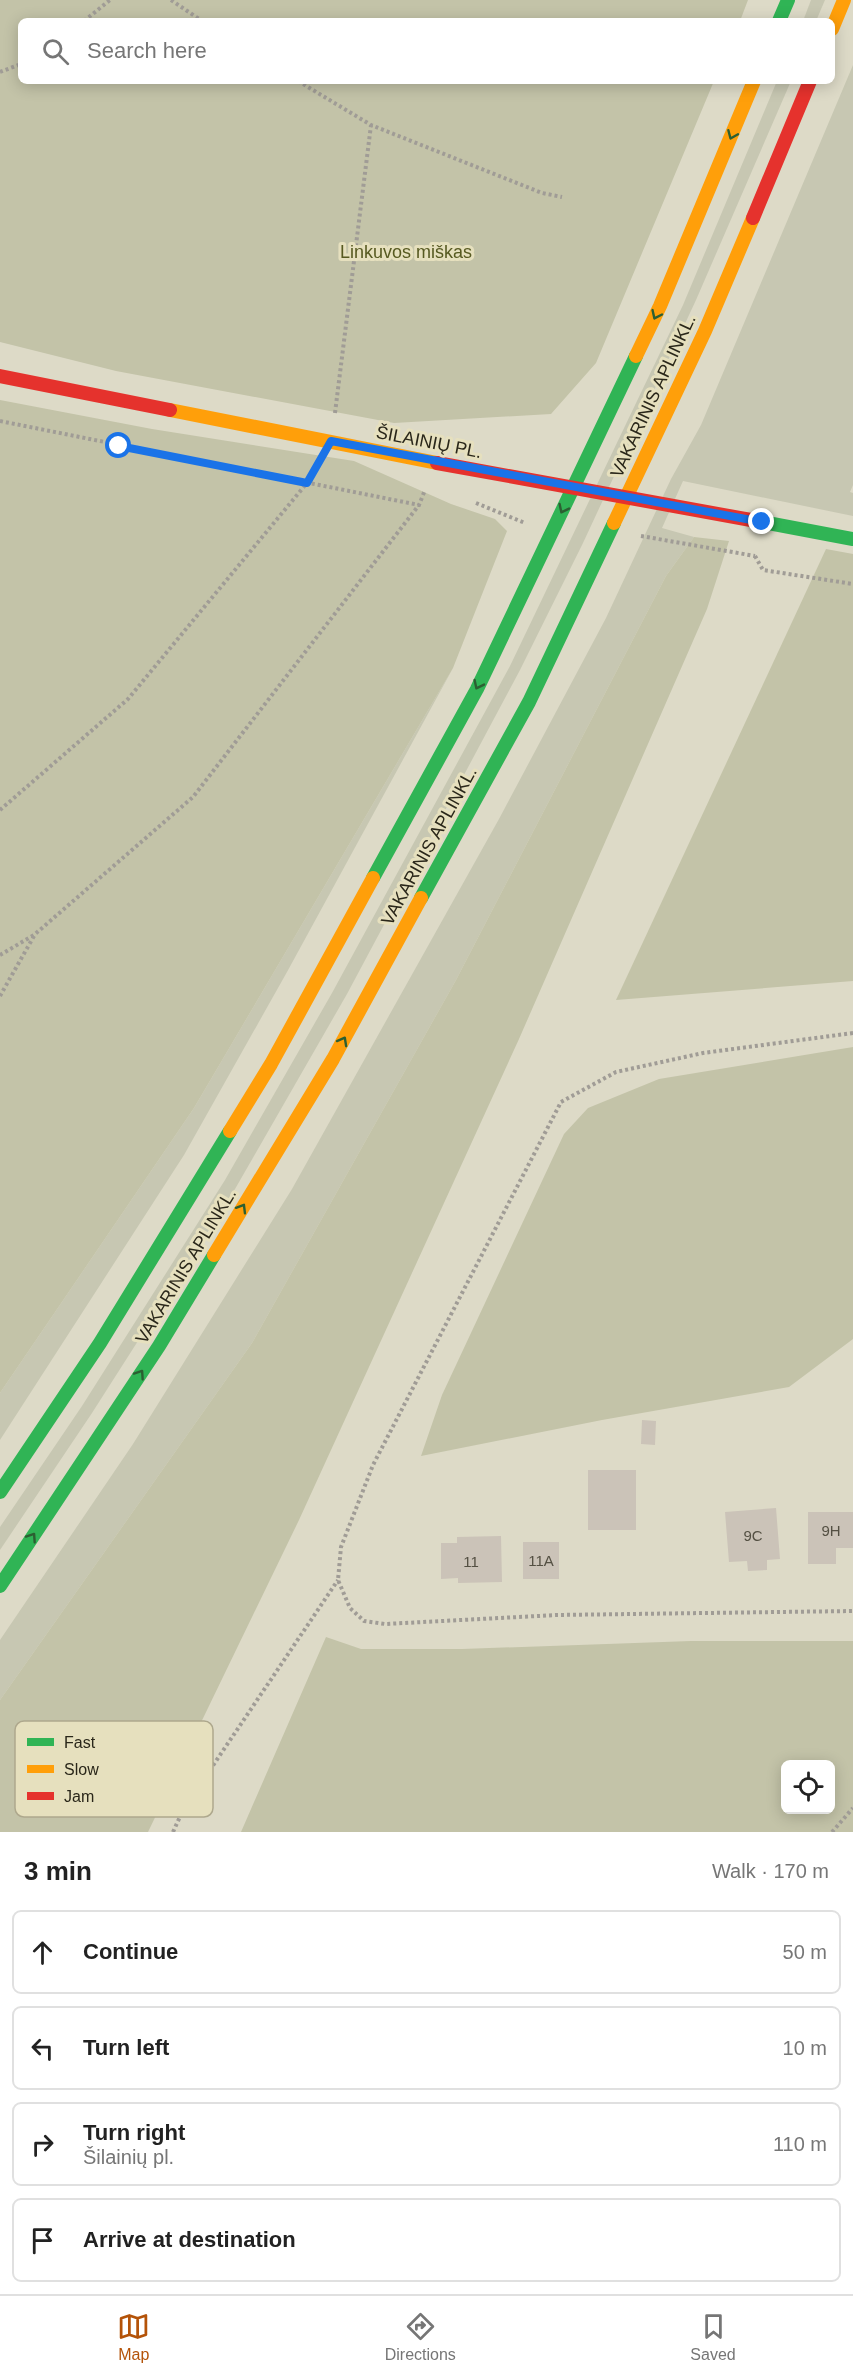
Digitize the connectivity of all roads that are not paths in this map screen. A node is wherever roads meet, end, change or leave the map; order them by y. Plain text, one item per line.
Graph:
1 (788, 0) edge
2 (844, 0) edge
3 (780, 18) edge
4 (835, 22) edge
5 (753, 84) edge
6 (809, 84) edge
7 (0, 376) edge
8 (853, 539) edge
9 (0, 1492) edge
10 (0, 1586) edge

1 - 3 main road
2 - 4 main road
5 -> 9 main road, VAKARINIS APLINKL.
10 -> 6 main road, VAKARINIS APLINKL.
7 - 8 main road, ŠILAINIŲ PL., bridge

